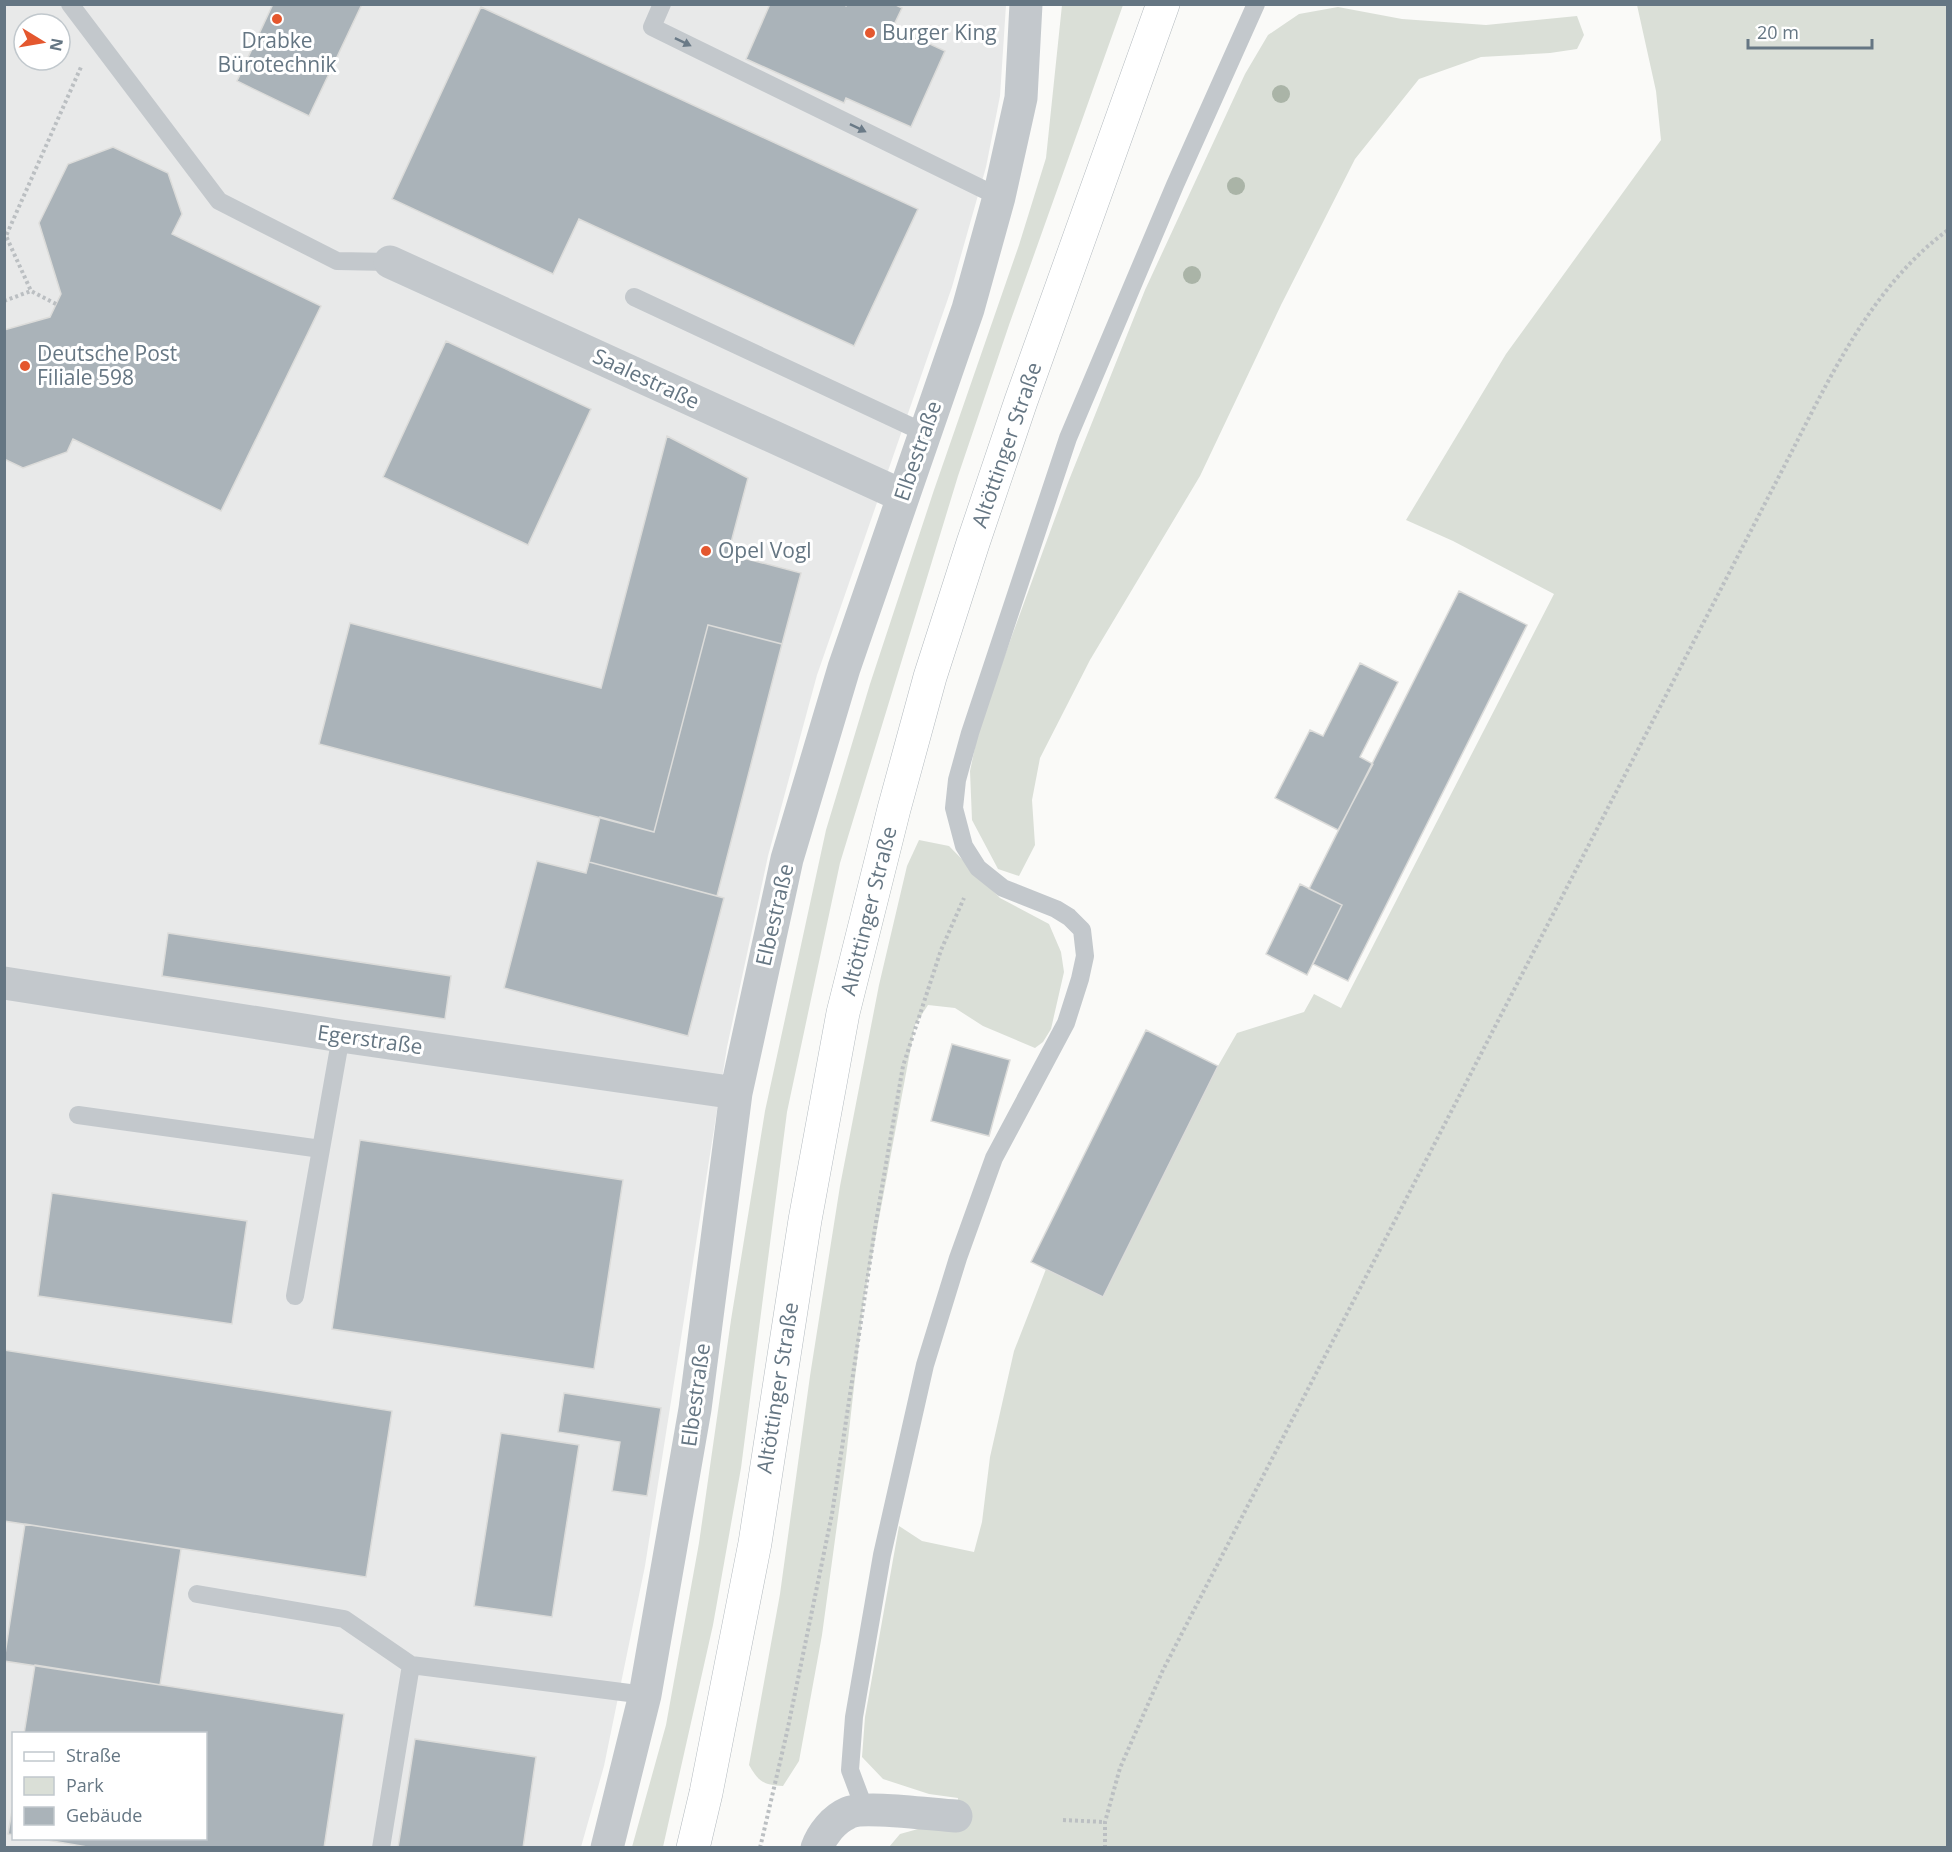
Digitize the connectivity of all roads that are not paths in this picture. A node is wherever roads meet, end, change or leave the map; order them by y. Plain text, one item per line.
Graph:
1 (70, 4) edge
2 (662, 4) edge
3 (1026, 4) edge
4 (1162, 4) edge
5 (1256, 4) edge
6 (999, 197) junction
7 (390, 262) joint
8 (634, 297) dead end
9 (925, 432) junction
10 (903, 496) junction
11 (4, 983) edge
12 (341, 1036) junction
13 (736, 1094) junction
14 (78, 1115) dead end
15 (321, 1149) junction
16 (295, 1296) dead end
17 (197, 1594) dead end
18 (411, 1665) junction
19 (645, 1695) junction
20 (865, 1810) junction
21 (956, 1816) dead end
22 (381, 1848) edge
23 (606, 1848) edge
24 (693, 1848) edge
25 (817, 1848) edge

1 - 7 lane
2 -> 6 lane
3 - 6 street, Elbestraße
4 - 24 main road, Altöttinger Straße
5 - 20 lane
6 - 9 street, Elbestraße
7 - 10 street, Saalestraße
8 - 9 lane
9 - 10 street, Elbestraße
10 - 13 street, Elbestraße
11 - 12 street, Egerstraße
12 - 13 street, Egerstraße
12 - 15 lane
13 - 19 street, Elbestraße
14 - 15 lane
15 - 16 lane
17 - 18 lane
18 - 19 lane
18 - 22 lane
19 - 23 street, Elbestraße
20 - 21 street
20 - 25 street

